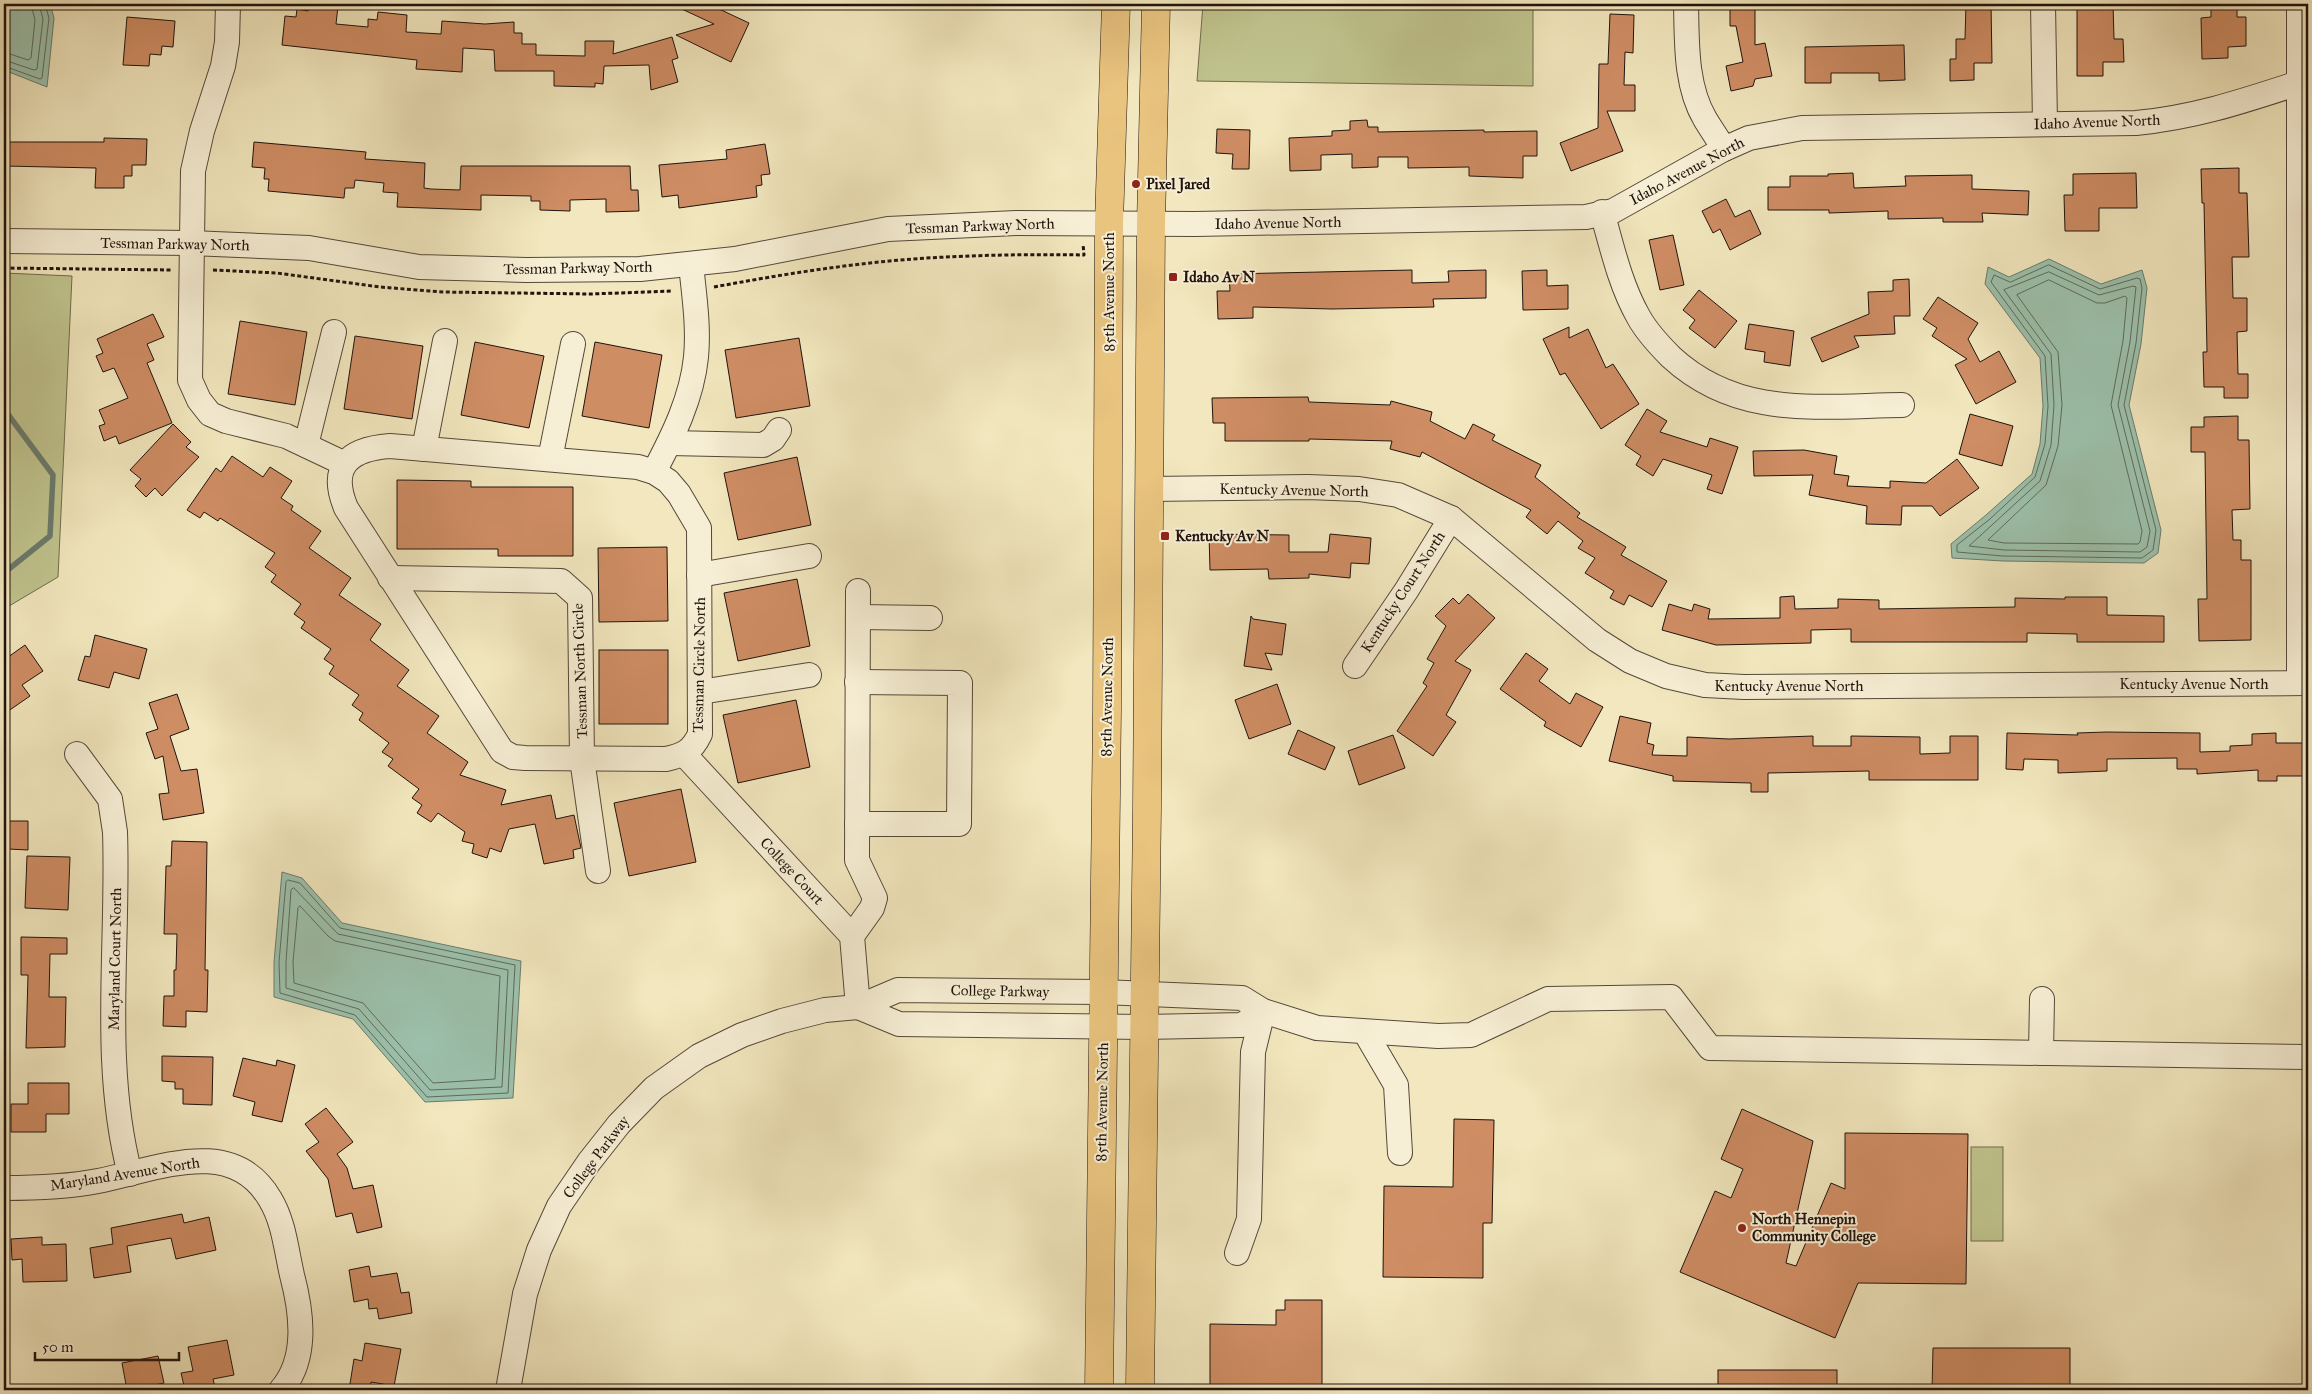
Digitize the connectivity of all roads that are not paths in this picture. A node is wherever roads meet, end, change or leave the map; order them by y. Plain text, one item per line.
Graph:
1 (228, 4) edge
2 (1116, 4) edge
3 (1156, 4) edge
4 (1686, 4) edge
5 (2043, 4) edge
6 (2299, 4) edge
7 (2303, 81) edge
8 (2045, 124) junction
9 (1724, 148) junction
10 (1602, 212) junction
11 (1110, 223) junction
12 (1150, 224) junction
13 (4, 241) edge
14 (191, 243) junction
15 (691, 264) junction
16 (334, 332) dead end
17 (445, 342) dead end
18 (573, 344) dead end
19 (1902, 405) dead end
20 (779, 430) dead end
21 (670, 443) junction
22 (306, 445) junction
23 (424, 449) junction
24 (550, 459) junction
25 (343, 462) junction
26 (654, 472) junction
27 (1149, 489) junction
28 (1451, 518) junction
29 (809, 556) dead end
30 (699, 575) junction
31 (390, 578) junction
32 (858, 590) dead end
33 (858, 617) junction
34 (930, 618) dead end
35 (1355, 666) dead end
36 (809, 675) dead end
37 (857, 682) junction
38 (2303, 683) edge
39 (700, 692) junction
40 (77, 754) dead end
41 (684, 754) junction
42 (582, 759) junction
43 (857, 824) junction
44 (598, 871) dead end
45 (852, 936) junction
46 (1103, 992) junction
47 (1145, 994) junction
48 (2042, 999) dead end
49 (858, 1007) junction
50 (1263, 1011) junction
51 (1103, 1025) junction
52 (1145, 1027) junction
53 (1365, 1032) junction
54 (2042, 1053) junction
55 (2308, 1057) edge
56 (1400, 1153) dead end
57 (130, 1174) junction
58 (4, 1188) edge
59 (1238, 1253) dead end
60 (1099, 1348) junction
61 (281, 1390) edge
62 (508, 1390) edge
63 (1088, 1390) edge
64 (1099, 1390) edge
65 (1140, 1390) edge

1 - 14 street
2 - 11 main road, 85th Avenue North
3 - 12 main road
4 - 9 street
5 - 8 street
6 - 7 street
7 - 8 street, Idaho Avenue North
7 - 38 street
8 - 9 street, Idaho Avenue North
9 - 10 street, Idaho Avenue North
10 - 12 street, Idaho Avenue North
10 - 19 street
11 - 12 street, Tessman Parkway North
11 - 15 street, Tessman Parkway North
11 - 46 main road, 85th Avenue North
12 - 27 main road
13 - 14 street, Tessman Parkway North
14 - 15 street, Tessman Parkway North
14 - 22 street
15 - 21 street
16 - 22 street
17 - 23 street
18 - 24 street
20 - 21 street
21 - 26 street
22 - 25 street
23 - 24 street, Tessman Circle North
23 - 25 street, Tessman Circle North
24 - 26 street, Tessman Circle North
25 - 31 street, Tessman Circle North
26 - 30 street, Tessman Circle North
27 - 28 street, Kentucky Avenue North
27 - 47 main road
28 - 35 street, Kentucky Court North
28 - 38 street, Kentucky Avenue North
29 - 30 street
30 - 39 street, Tessman Circle North
31 - 42 street, Tessman Circle North
31 - 42 street, Tessman North Circle
32 - 33 street
33 - 34 street
33 - 37 street
36 - 39 street
37 - 43 street
37 - 43 street
39 - 41 street, Tessman Circle North
40 - 57 street, Maryland Court North
41 - 42 street, Tessman Circle North
41 - 45 street, College Court
42 - 44 street, Tessman North Circle
43 - 45 street
45 - 49 street
46 - 47 street, College Parkway
46 - 49 street, College Parkway
46 - 51 main road, 85th Avenue North
47 - 50 street, College Parkway
47 - 52 main road
48 - 54 street
49 - 51 street, College Parkway
49 - 62 street, College Parkway
50 - 52 street, College Parkway
50 - 53 street, College Parkway
50 - 59 street
51 - 52 street, College Parkway
51 - 60 main road, 85th Avenue North
52 - 65 main road
53 - 54 street, College Parkway
53 - 56 street
54 - 55 street
57 - 58 street, Maryland Avenue North
57 - 61 street, Maryland Avenue North
60 - 63 main road
60 - 64 main road, 85th Avenue North

